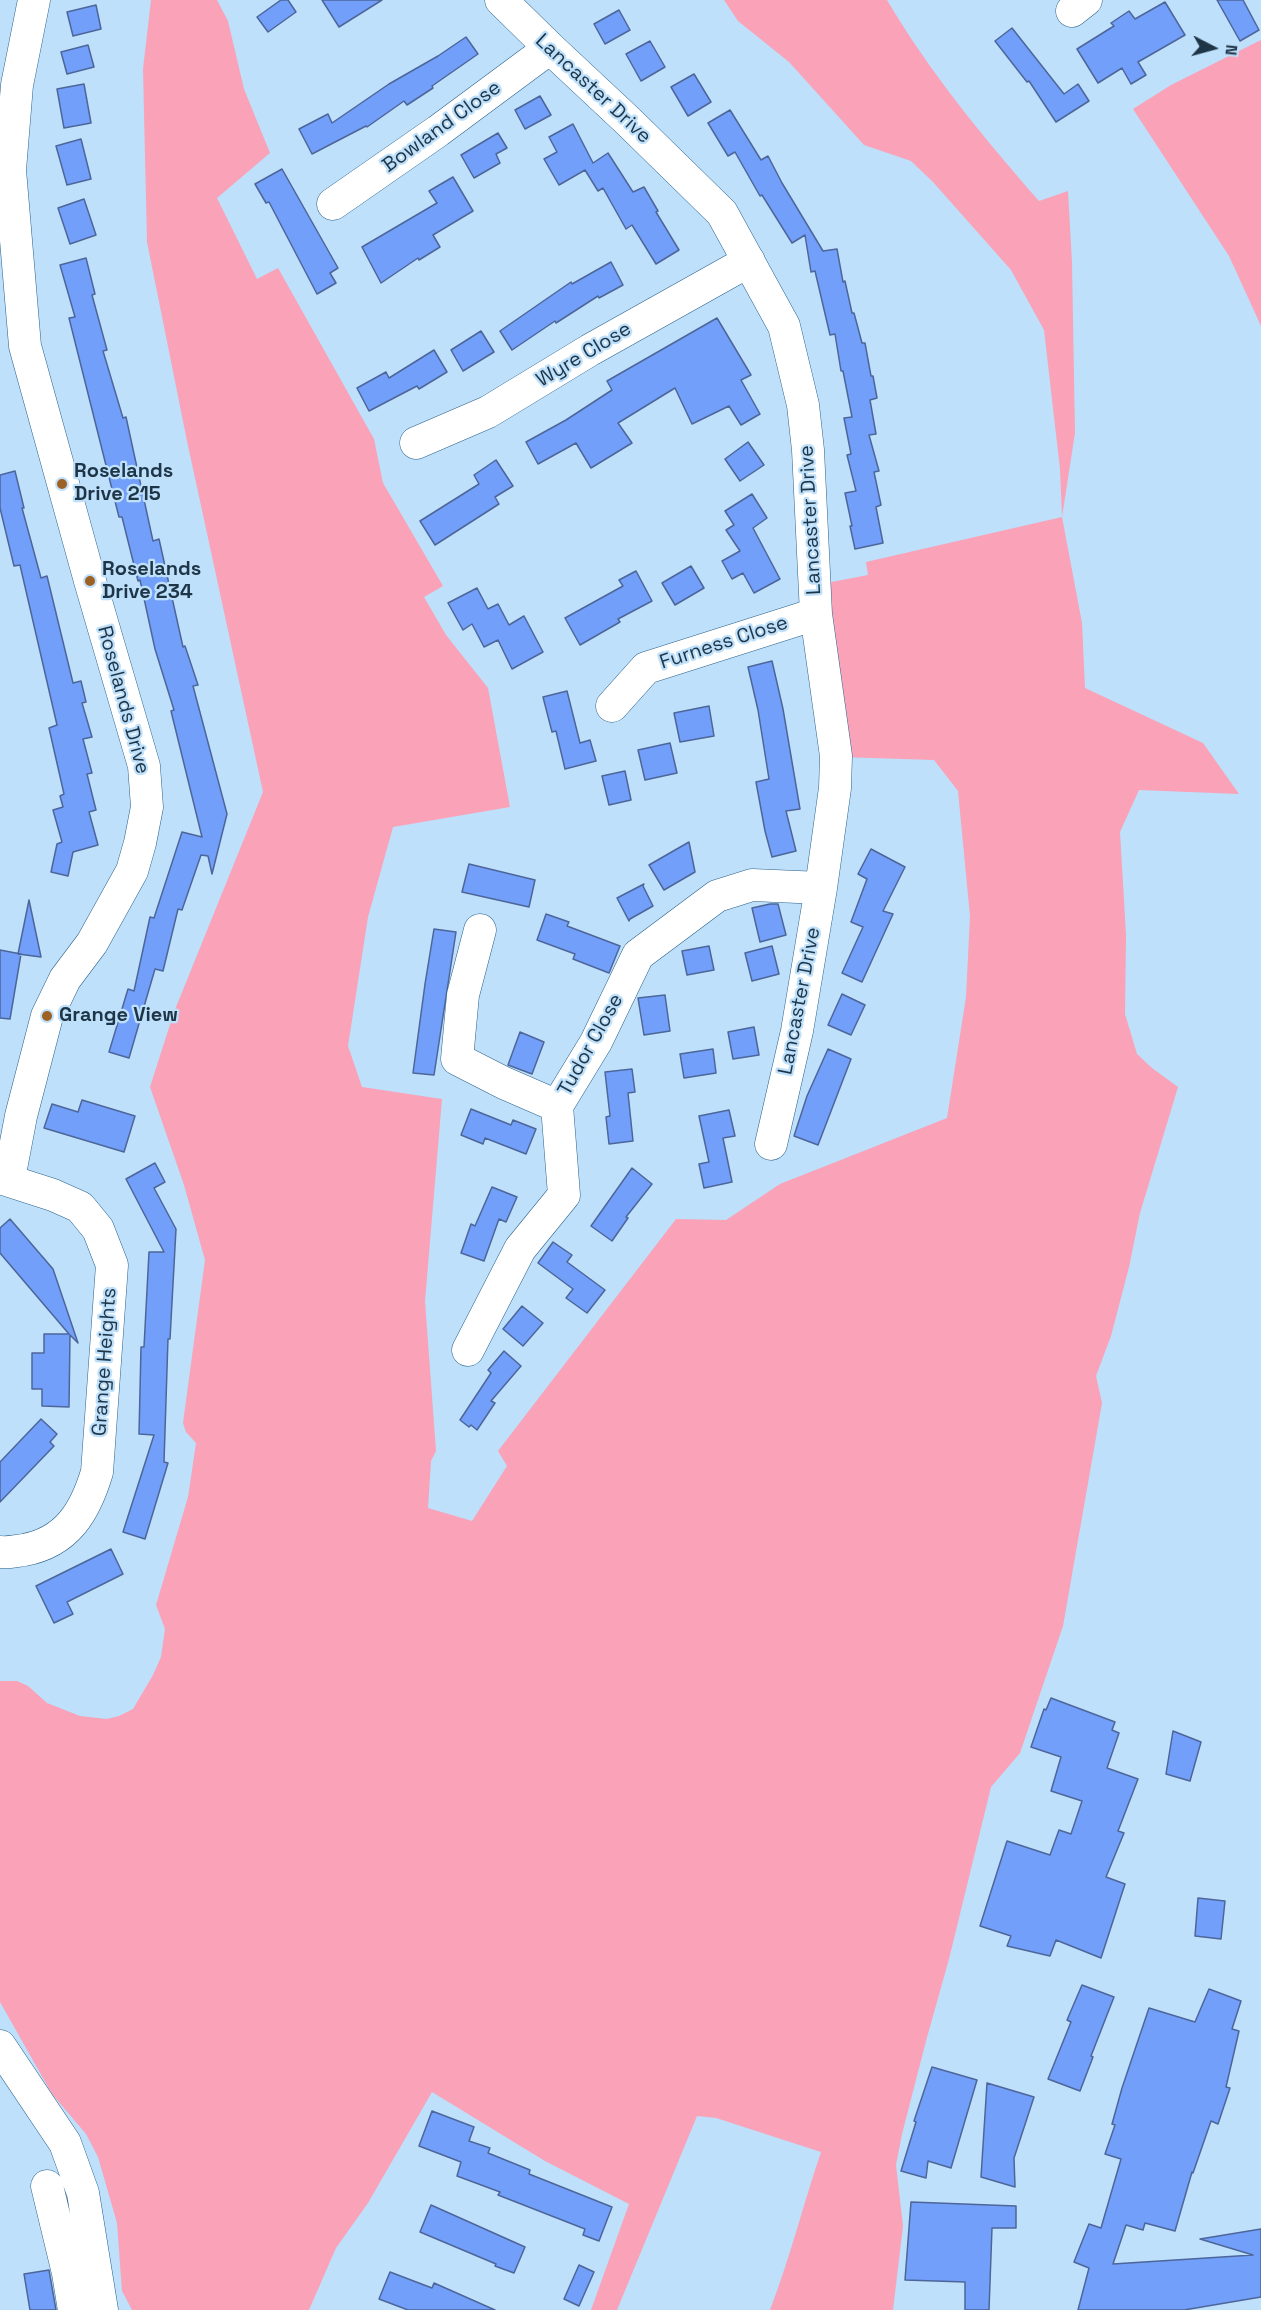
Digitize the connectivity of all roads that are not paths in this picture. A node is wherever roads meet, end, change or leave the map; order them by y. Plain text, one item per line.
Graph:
1 (34, 0) edge
2 (501, 0) edge
3 (550, 48) junction
4 (333, 204) dead end
5 (749, 261) junction
6 (416, 443) dead end
7 (816, 614) junction
8 (612, 706) dead end
9 (821, 888) junction
10 (480, 930) dead end
11 (557, 1106) junction
12 (771, 1144) dead end
13 (5, 1179) edge
14 (468, 1350) dead end
15 (0, 1552) edge
16 (0, 2046) edge
17 (46, 2186) dead end
18 (74, 2310) edge
19 (102, 2310) edge

1 - 13 street, Roselands Drive
2 - 3 street, Lancaster Drive
3 - 4 street, Bowland Close
3 - 5 street, Lancaster Drive
5 - 6 street, Wyre Close
5 - 7 street, Lancaster Drive
7 - 8 street, Furness Close
7 - 9 street, Lancaster Drive
9 - 11 street, Tudor Close
9 - 12 street, Lancaster Drive
10 - 11 street
11 - 14 street, Tudor Close
13 - 15 street, Grange Heights
16 - 19 street
17 - 18 street

